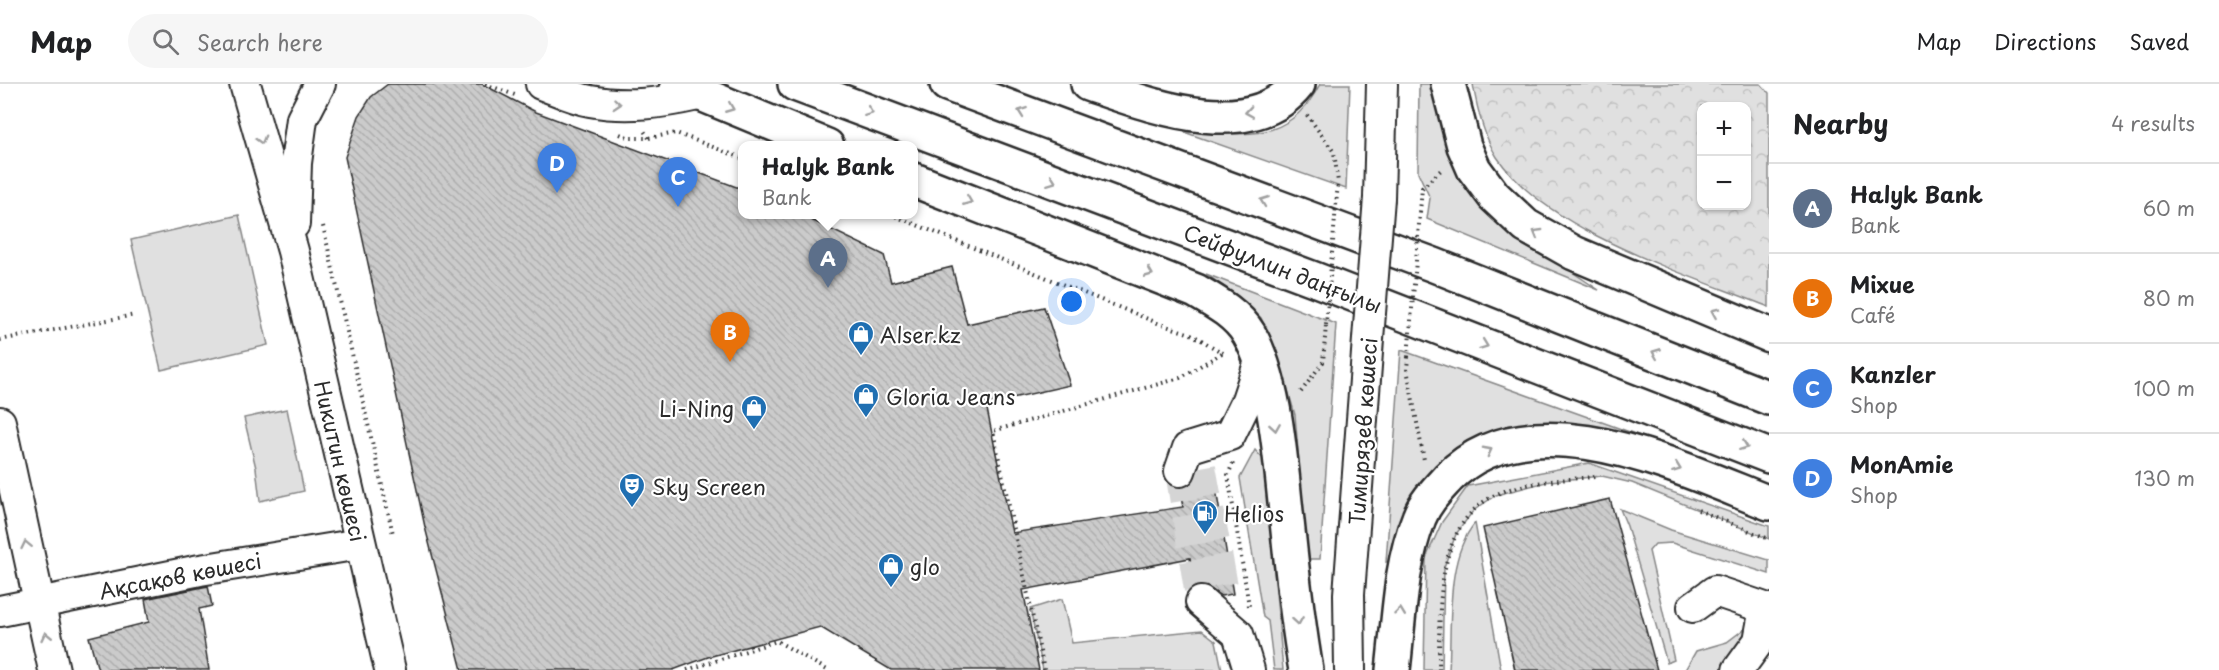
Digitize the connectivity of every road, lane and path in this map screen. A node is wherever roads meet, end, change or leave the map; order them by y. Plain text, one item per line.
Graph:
1 (244, 84) edge
2 (320, 84) edge
3 (541, 84) edge
4 (795, 84) edge
5 (947, 84) edge
6 (1088, 84) edge
7 (1382, 84) edge
8 (1448, 84) edge
9 (687, 89) edge
10 (1300, 96) edge
11 (649, 138) dead end
12 (814, 141) edge
13 (738, 157) edge
14 (1445, 165) dead end
15 (918, 182) edge
16 (322, 219) dead end
17 (902, 219) edge
18 (292, 251) junction
19 (135, 315) dead end
20 (1769, 335) edge
21 (0, 340) edge
22 (1222, 353) junction
23 (1260, 361) junction
24 (1769, 398) edge
25 (1295, 399) dead end
26 (1247, 400) junction
27 (0, 422) edge
28 (1236, 456) dead end
29 (1769, 456) edge
30 (1190, 462) dead end
31 (1425, 465) dead end
32 (1602, 476) dead end
33 (1769, 503) edge
34 (1694, 508) dead end
35 (393, 534) dead end
36 (1769, 540) edge
37 (360, 544) junction
38 (38, 602) junction
39 (1693, 607) dead end
40 (0, 611) edge
41 (1229, 612) joint
42 (54, 670) edge
43 (390, 670) edge
44 (687, 670) edge
45 (827, 670) edge
46 (1044, 670) edge
47 (1249, 670) edge
48 (1306, 670) edge
49 (1350, 670) edge
50 (1393, 670) edge
51 (1439, 670) edge
52 (1738, 670) edge

1 -> 18 street
2 - 18 street
3 -> 9 street
4 -> 29 main road, Сейфуллин даңғылы
24 -> 5 main road
10 -> 6 main road
7 - 49 street, Тимирязев көшесі, bridge
20 -> 8 main road
9 -> 12 main road
10 - 25 path, bridge
11 - 13 path
14 - 31 path, bridge
15 -> 23 main road
16 - 35 path
17 - 22 path
18 - 37 street, Никитин көшесі
19 - 21 path
22 - 26 path
22 - 46 path
23 - 26 street
23 -> 48 main road
26 - 30 street
38 -> 27 street
28 - 41 path
32 - 51 path
50 -> 33 main road
34 - 36 path
37 - 38 street, Ақсақов көшесі
37 - 43 street, Никитин көшесі
38 - 40 street, Ақсақов көшесі
42 -> 38 street
39 - 52 street
41 - 47 street
44 - 45 path

